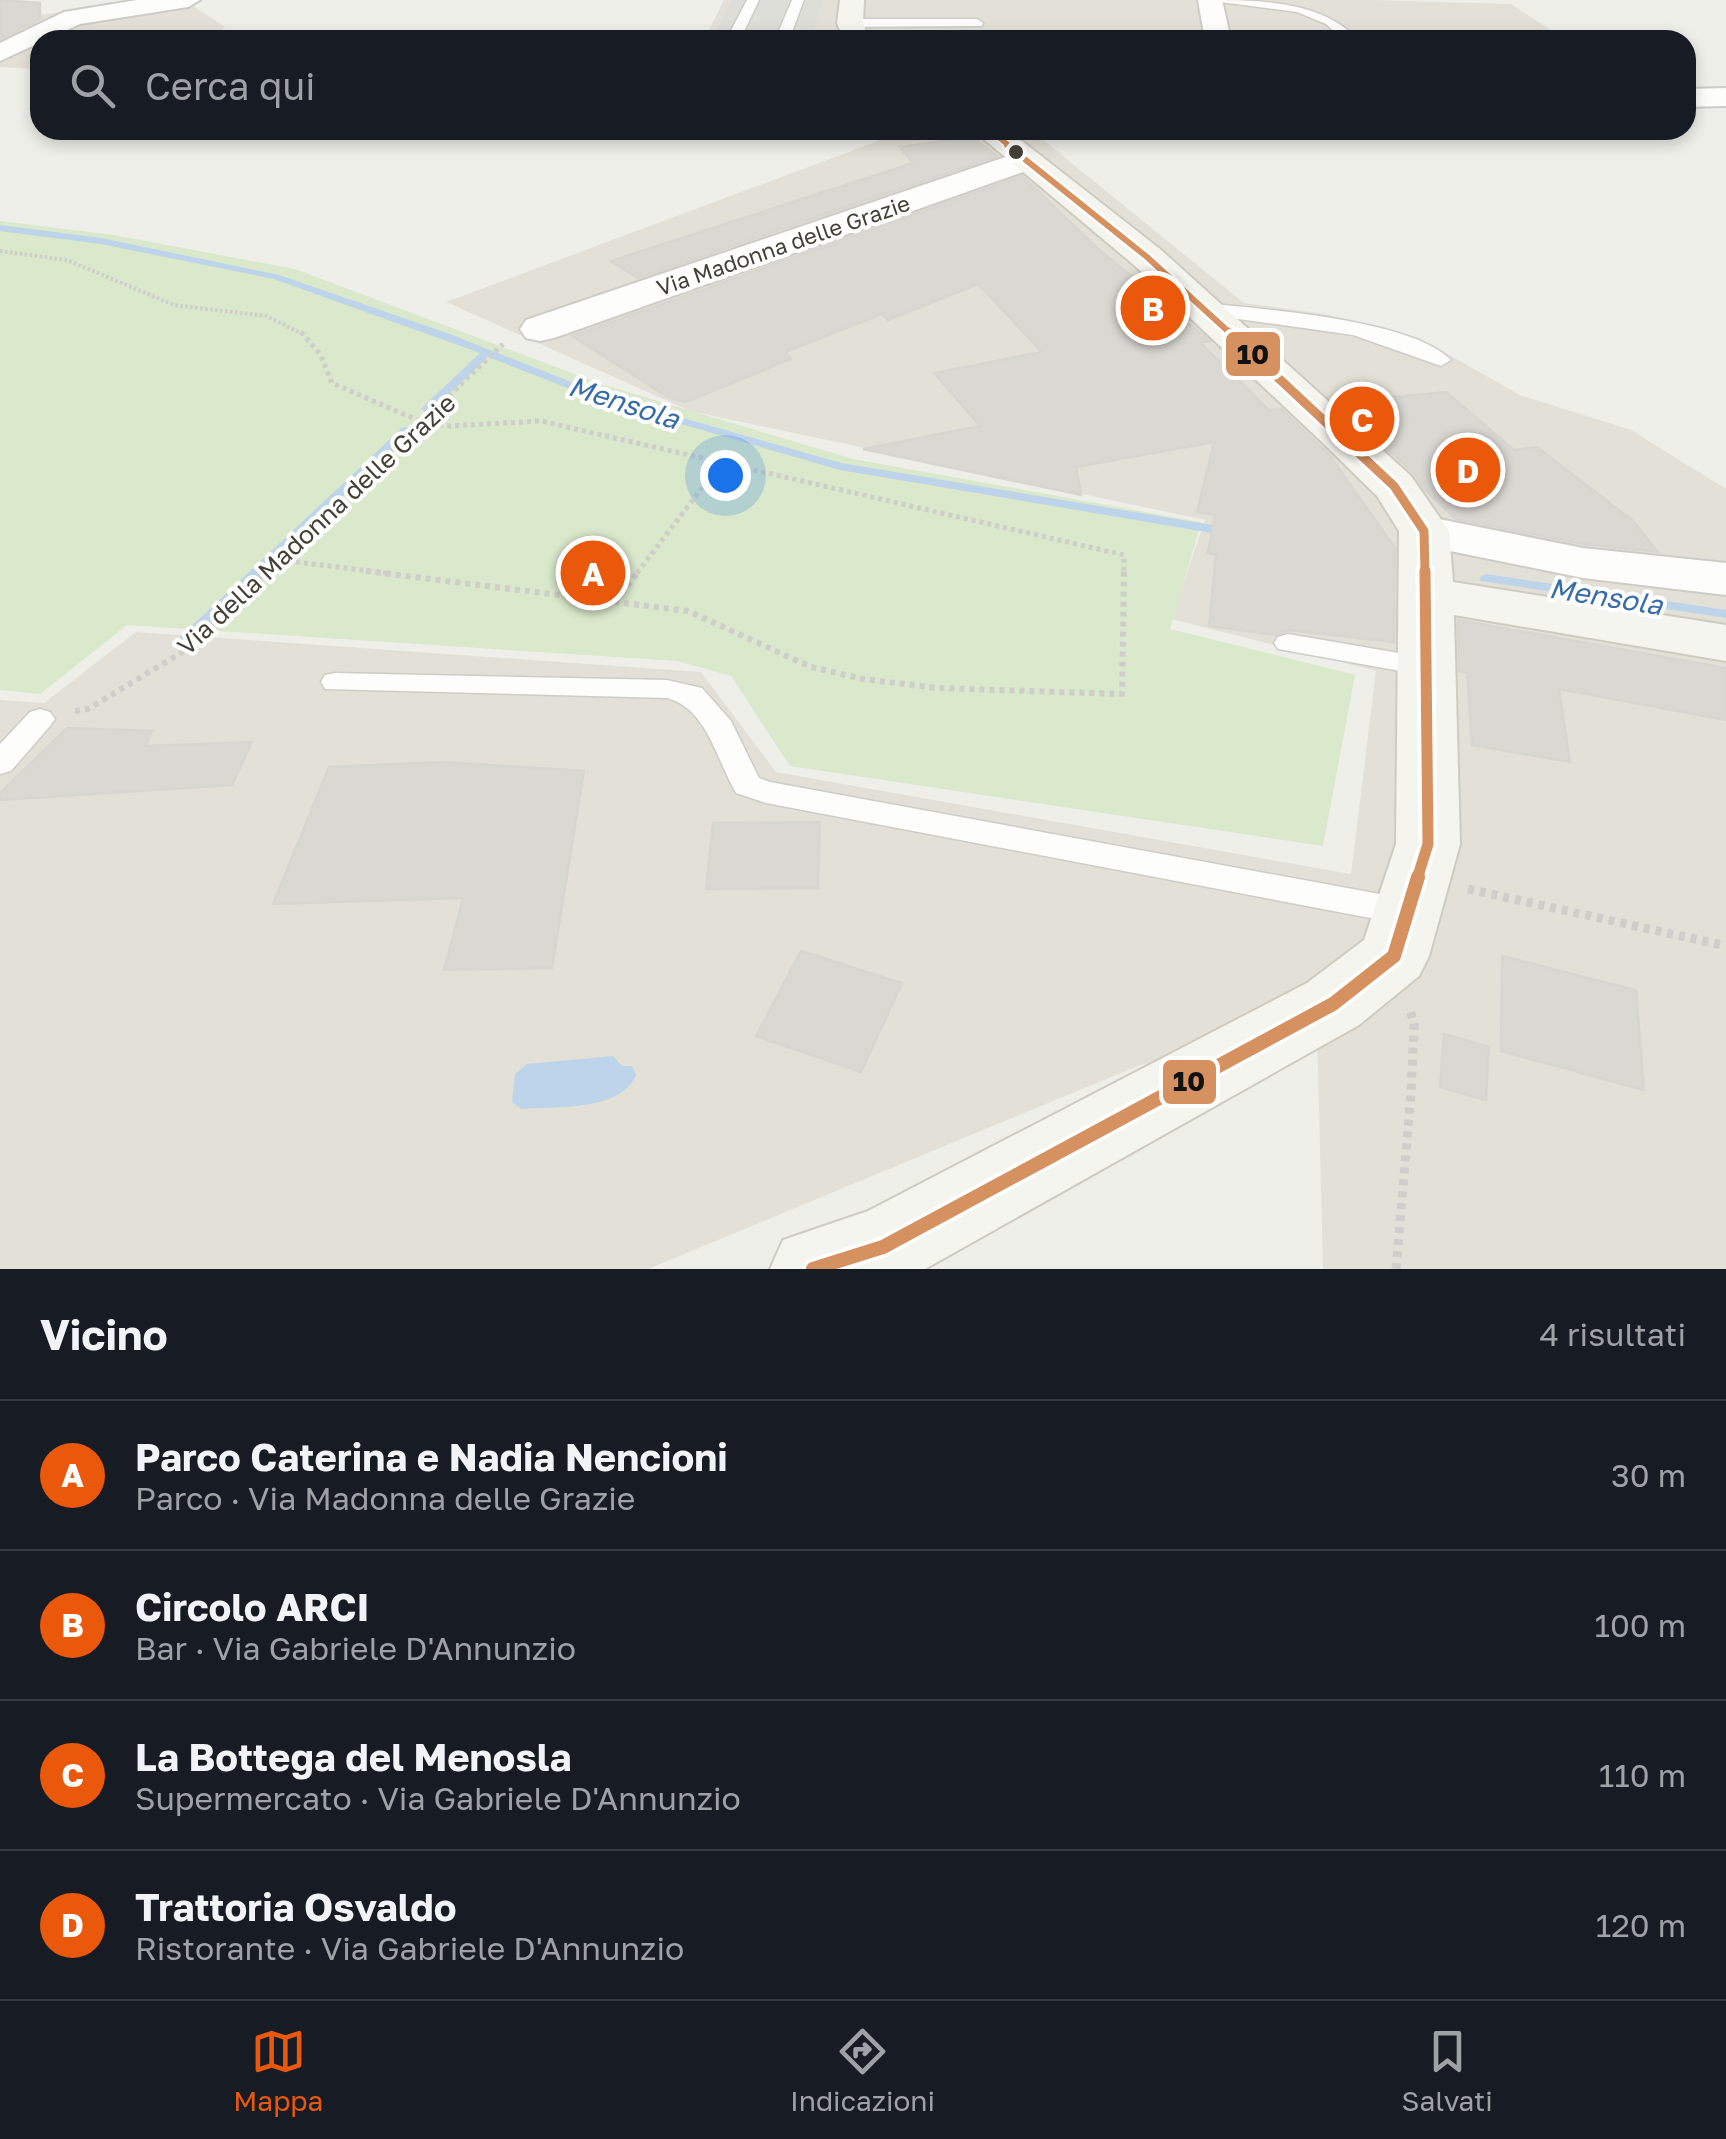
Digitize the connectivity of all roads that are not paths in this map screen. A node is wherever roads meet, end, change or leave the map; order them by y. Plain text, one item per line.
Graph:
1 (188, 0) edge
2 (753, 0) edge
3 (798, 0) edge
4 (1210, 0) edge
5 (853, 21) edge
6 (976, 24) dead end
7 (47, 30) edge
8 (739, 30) edge
9 (786, 30) edge
10 (1216, 30) edge
11 (1341, 30) edge
12 (30, 38) edge
13 (0, 53) edge
14 (0, 63) edge
15 (30, 64) edge
16 (1001, 140) edge
17 (1026, 160) junction
18 (1202, 308) junction
19 (540, 329) dead end
20 (1441, 360) dead end
21 (1426, 563) junction
22 (1726, 579) edge
23 (1726, 642) edge
24 (1288, 643) dead end
25 (1428, 668) junction
26 (335, 682) dead end
27 (40, 718) road end
28 (0, 763) edge
29 (1412, 895) junction
30 (814, 1269) edge

1 - 7 street
2 - 8 lane
3 - 9 lane
4 - 10 street
4 - 11 lane
5 - 6 lane
12 - 13 street
14 - 15 street
16 - 17 street
17 - 18 street
17 - 19 street, Via Madonna delle Grazie
18 - 20 lane
18 - 21 street
21 - 22 street
21 - 23 street
21 - 25 street
24 - 25 lane
25 - 29 street
26 - 29 lane
27 - 28 lane
29 - 30 street

